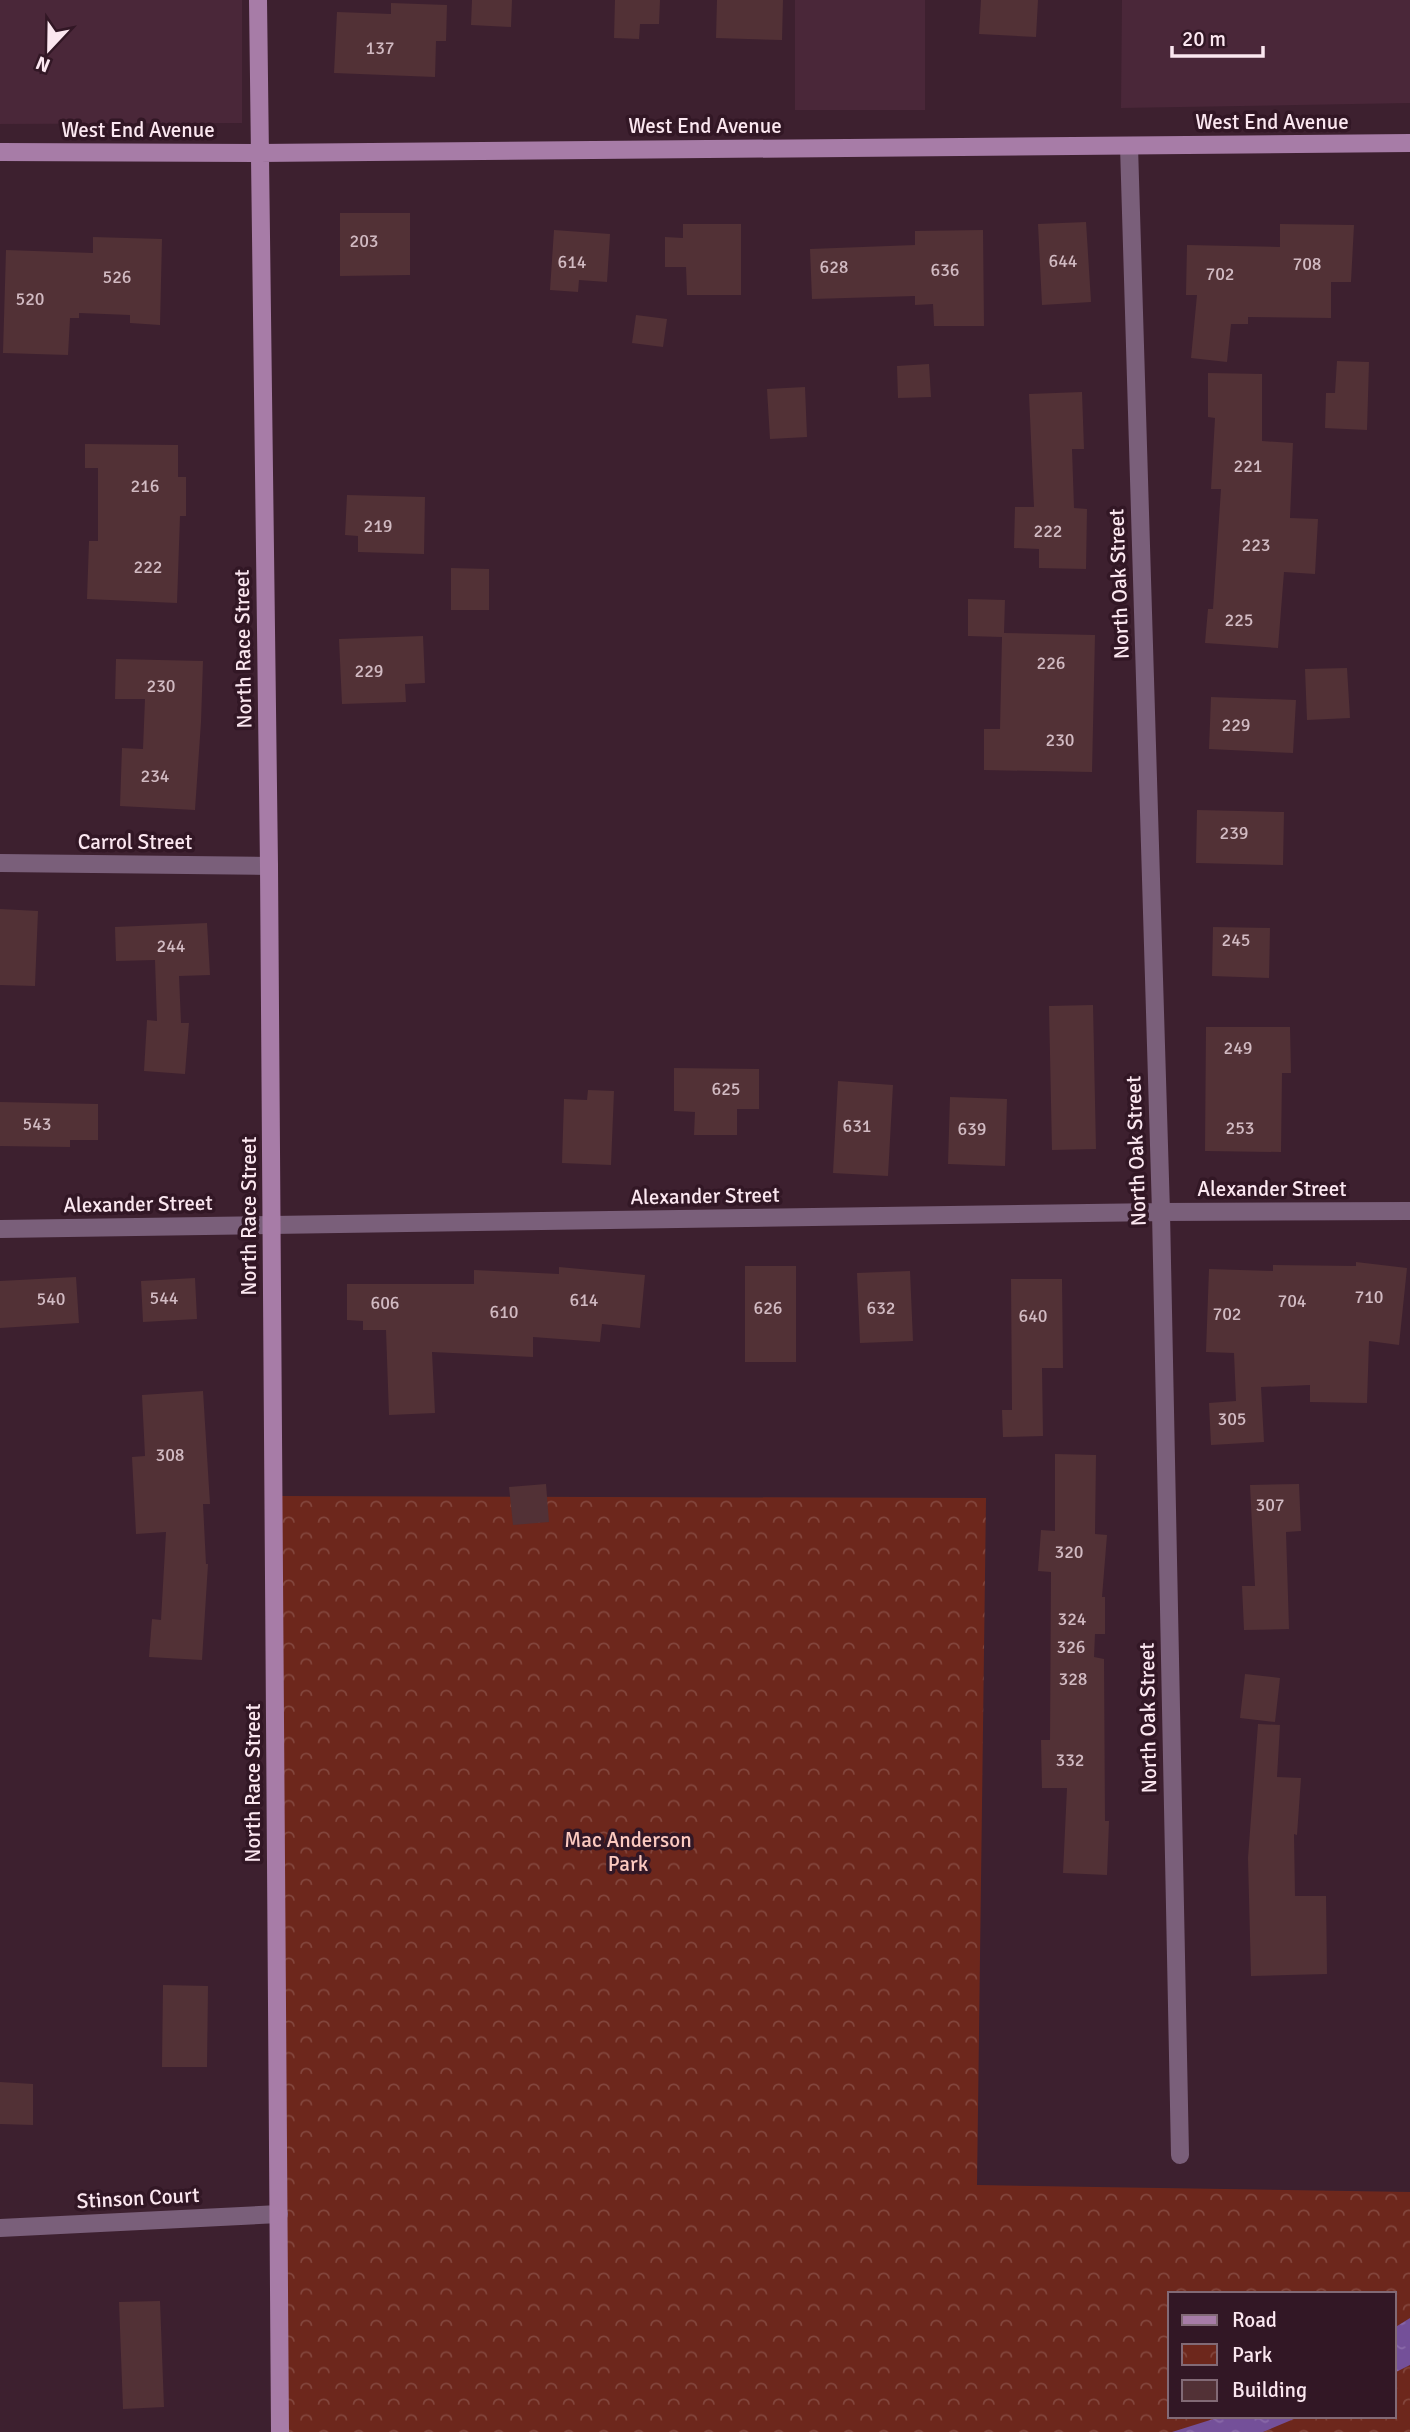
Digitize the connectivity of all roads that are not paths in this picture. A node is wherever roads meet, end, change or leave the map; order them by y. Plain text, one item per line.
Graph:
1 (258, 0) edge
2 (1410, 143) edge
3 (1129, 146) junction
4 (0, 152) edge
5 (259, 153) junction
6 (0, 863) edge
7 (270, 866) junction
8 (1410, 1211) edge
9 (1161, 1212) junction
10 (271, 1225) junction
11 (0, 1229) edge
12 (1180, 2155) dead end
13 (279, 2214) junction
14 (0, 2228) edge
15 (280, 2432) edge

1 - 5 street, North Race Street
2 - 3 street, West End Avenue
3 - 5 street, West End Avenue
3 - 9 street, North Oak Street
4 - 5 street, West End Avenue
5 - 7 street, North Race Street
6 - 7 street, Carrol Street
7 - 10 street, North Race Street
8 - 9 street, Alexander Street
9 - 10 street, Alexander Street
9 - 12 street, North Oak Street
10 - 11 street, Alexander Street
10 - 13 street, North Race Street
13 - 14 street, Stinson Court
13 - 15 street, North Race Street

